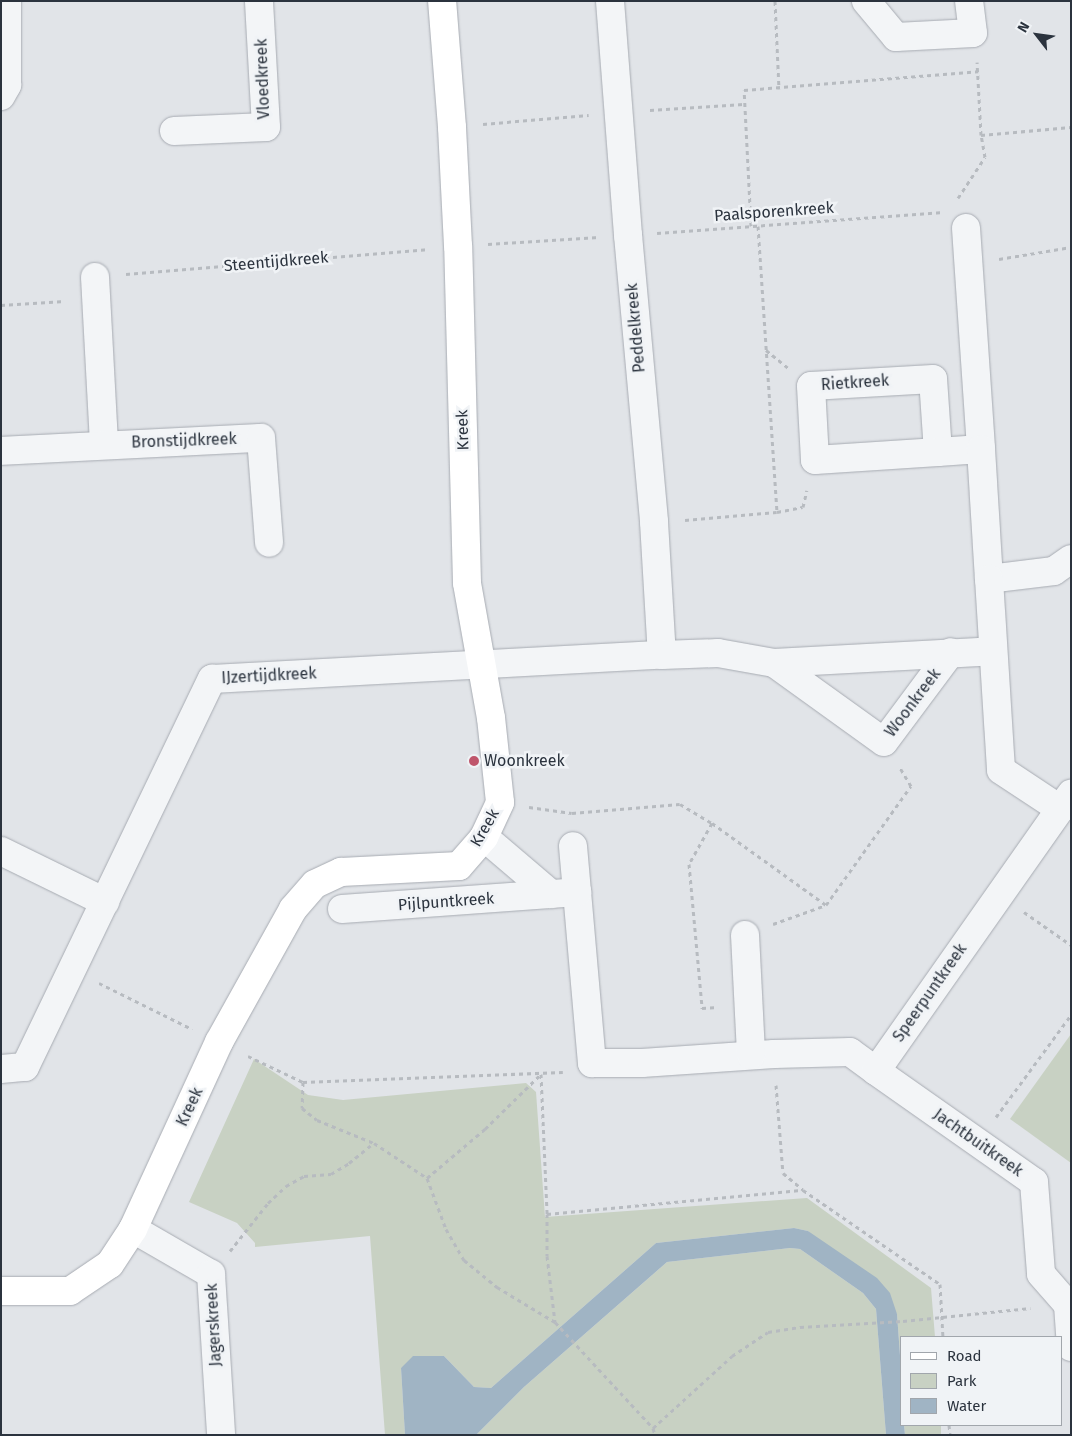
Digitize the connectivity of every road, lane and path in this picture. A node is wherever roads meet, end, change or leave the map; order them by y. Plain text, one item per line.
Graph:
1 (7, 1) edge
2 (259, 1) edge
3 (442, 1) edge
4 (610, 1) edge
5 (775, 1) edge
6 (866, 1) edge
7 (969, 1) edge
8 (972, 33) junction
9 (978, 72) junction
10 (779, 89) junction
11 (1, 96) edge
12 (1071, 127) edge
13 (174, 131) dead end
14 (981, 135) junction
15 (958, 219) junction
16 (751, 226) junction
17 (758, 226) junction
18 (628, 235) junction
19 (458, 246) junction
20 (1071, 247) edge
21 (95, 277) junction
22 (1, 305) edge
23 (104, 444) junction
24 (981, 449) junction
25 (1, 451) edge
26 (938, 452) junction
27 (815, 460) junction
28 (777, 512) junction
29 (654, 522) junction
30 (270, 543) dead end
31 (1071, 559) edge
32 (989, 579) junction
33 (994, 651) junction
34 (951, 652) junction
35 (662, 655) junction
36 (774, 663) junction
37 (483, 665) junction
38 (884, 742) junction
39 (1065, 801) edge
40 (500, 802) junction
41 (712, 824) junction
42 (484, 837) junction
43 (573, 846) dead end
44 (1, 851) edge
45 (564, 893) junction
46 (999, 894) junction
47 (105, 902) junction
48 (826, 905) junction
49 (342, 908) dead end
50 (745, 935) joint
51 (1071, 945) edge
52 (73, 970) junction
53 (750, 1005) junction
54 (1071, 1015) edge
55 (220, 1042) junction
56 (762, 1054) junction
57 (592, 1063) junction
58 (13, 1068) edge
59 (876, 1071) junction
60 (541, 1074) junction
61 (303, 1082) junction
62 (374, 1143) junction
63 (977, 1143) junction
64 (427, 1178) junction
65 (803, 1190) junction
66 (547, 1214) junction
67 (133, 1229) junction
68 (211, 1274) junction
69 (1, 1291) edge
70 (1068, 1305) junction
71 (941, 1315) junction
72 (556, 1322) junction
73 (943, 1336) edge
74 (1071, 1347) edge
75 (653, 1428) junction
76 (221, 1435) edge
77 (655, 1435) edge

1 - 11 street
2 - 13 street, Vloedkreek
3 - 19 street, Kreek
4 - 18 street, Peddelkreek
5 - 10 path
6 - 8 street
7 - 8 street
8 - 9 path
9 - 10 path
9 - 14 path
10 - 16 path
12 - 14 path
14 - 15 path
15 - 17 path, Paalsporenkreek
15 - 20 path
15 - 24 street
16 - 17 path, Paalsporenkreek
16 - 18 path, Paalsporenkreek
17 - 28 path
18 - 19 path, Paalsporenkreek
18 - 29 street, Peddelkreek
19 - 21 path, Steentijdkreek
19 - 37 street, Kreek
21 - 22 path, Steentijdkreek
21 - 23 street
23 - 25 street, Bronstijdkreek
23 - 30 street, Bronstijdkreek
24 - 26 street
24 - 32 street
26 - 27 street
26 - 27 street, Rietkreek
27 - 28 path
28 - 29 path
29 - 35 street, Peddelkreek
31 - 32 street
32 - 33 street
33 - 34 street, Woonkreek
33 - 39 street
34 - 36 street, Woonkreek
34 - 38 street, Woonkreek
35 - 36 street, Woonkreek
35 - 37 street, Woonkreek
36 - 38 street, Woonkreek
37 - 40 street, Kreek
37 - 47 street, IJzertijdkreek
38 - 48 path
39 - 46 street, Speerpuntkreek
40 - 41 path
40 - 42 street, Kreek
41 - 48 path
41 - 53 path
42 - 45 street
42 - 55 street, Kreek
43 - 45 street
44 - 47 street
45 - 49 street, Pijlpuntkreek
45 - 57 street
46 - 51 path
46 - 59 street, Speerpuntkreek
47 - 52 street
48 - 50 path
50 - 53 street
52 - 55 path
52 - 58 street
53 - 56 street
54 - 63 path
55 - 61 path
55 - 67 street, Kreek
56 - 57 street
56 - 59 street
56 - 65 path
57 - 60 path
59 - 63 street, Jachtbuitkreek
60 - 61 path
60 - 64 path
60 - 66 path
61 - 62 path
62 - 64 path
62 - 68 path
63 - 70 street, Jachtbuitkreek
64 - 72 path
65 - 66 path
65 - 71 path
66 - 72 path
67 - 68 street, Jagerskreek
67 - 69 street, Kreek
68 - 76 street, Jagerskreek
70 - 71 path
70 - 74 street
71 - 73 path
71 - 75 path
72 - 75 path
75 - 77 path

